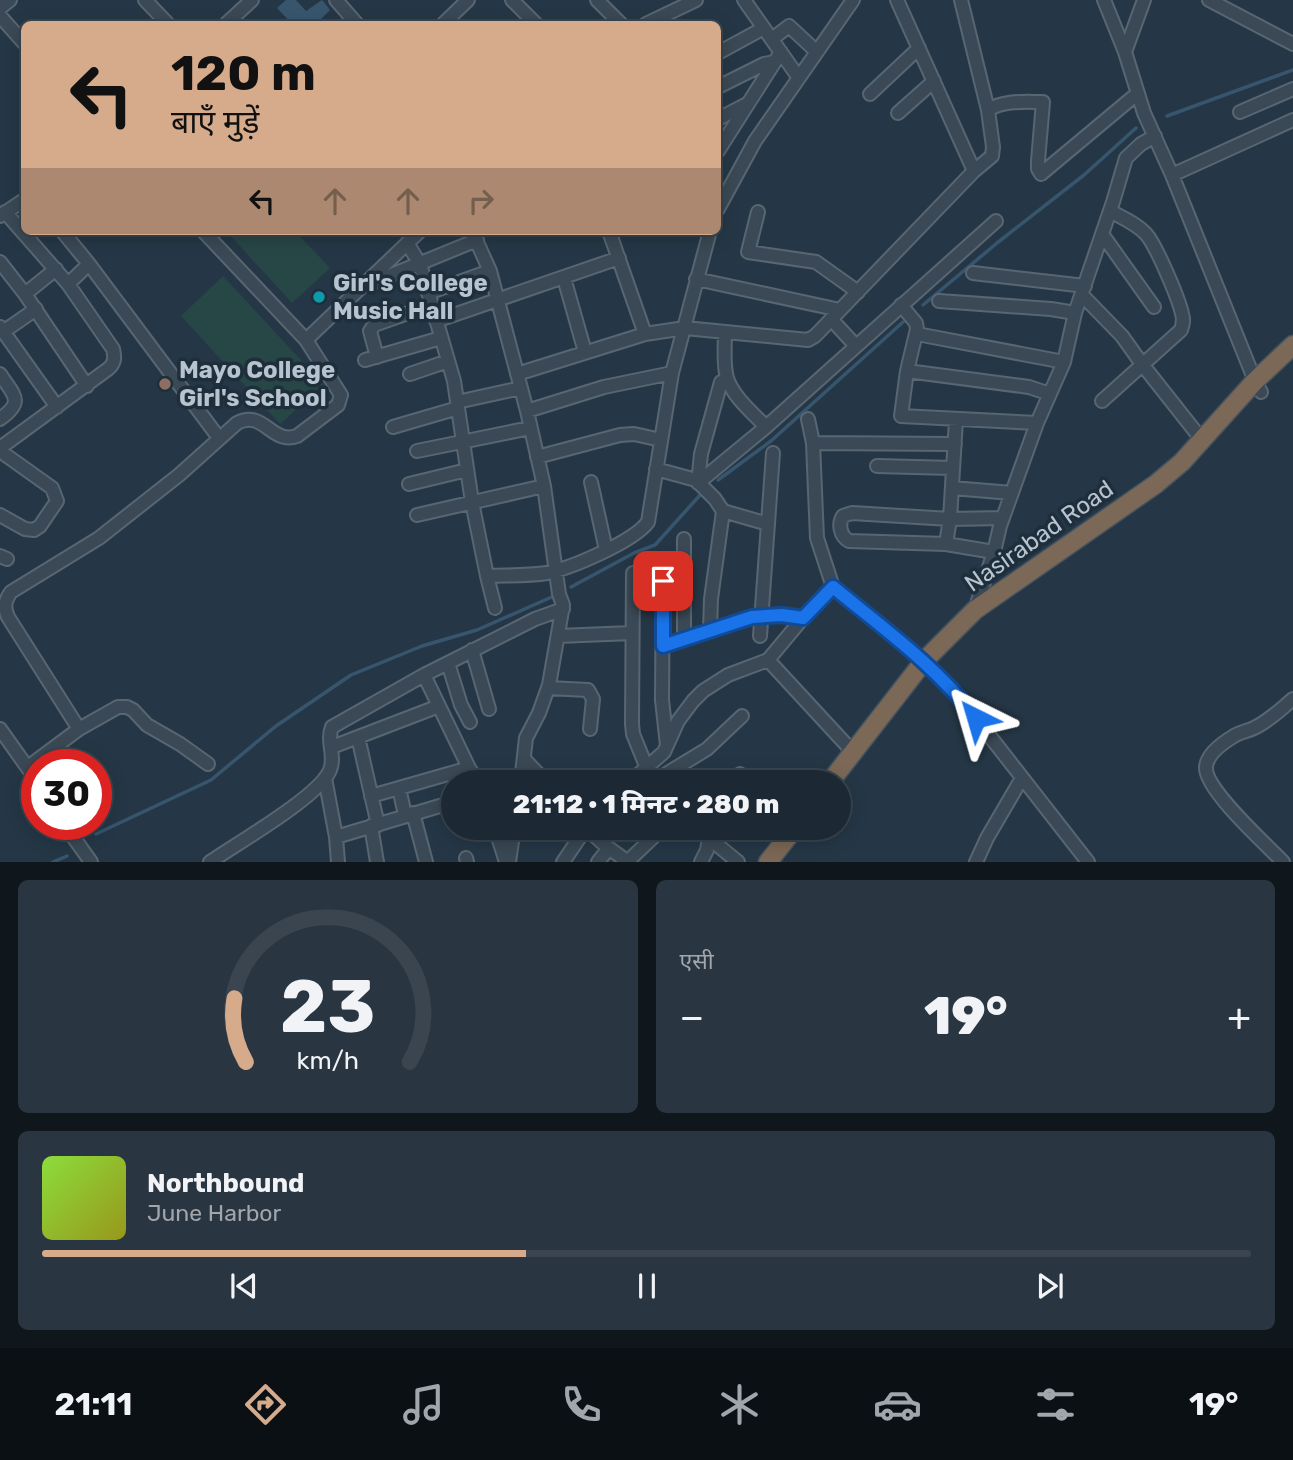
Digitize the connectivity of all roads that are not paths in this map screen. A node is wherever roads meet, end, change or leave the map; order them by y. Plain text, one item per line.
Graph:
1 (10, 0) edge
2 (145, 0) edge
3 (252, 0) edge
4 (335, 0) edge
5 (468, 0) edge
6 (512, 0) edge
7 (597, 0) edge
8 (696, 0) edge
9 (744, 0) edge
10 (853, 0) edge
11 (897, 0) edge
12 (961, 0) edge
13 (1104, 0) edge
14 (1144, 0) edge
15 (1209, 0) edge
16 (0, 8) edge
17 (0, 16) edge
18 (166, 21) edge
19 (229, 21) edge
20 (354, 21) edge
21 (446, 21) edge
22 (533, 21) edge
23 (618, 21) edge
24 (652, 21) edge
25 (768, 34) junction
26 (21, 40) edge
27 (1293, 44) edge
28 (919, 48) junction
29 (721, 52) edge
30 (817, 52) junction
31 (1125, 52) junction
32 (777, 57) junction
33 (799, 78) junction
34 (934, 80) junction
35 (721, 86) edge
36 (1293, 89) edge
37 (1138, 93) junction
38 (870, 94) dead end
39 (747, 105) junction
40 (988, 110) junction
41 (1240, 112) dead end
42 (898, 113) dead end
43 (721, 118) edge
44 (1293, 120) edge
45 (1154, 134) junction
46 (721, 146) edge
47 (974, 171) junction
48 (1172, 175) junction
49 (21, 202) edge
50 (721, 203) edge
51 (1110, 211) junction
52 (758, 212) dead end
53 (3, 214) edge
54 (996, 220) dead end
55 (21, 233) edge
56 (1102, 234) junction
57 (23, 235) edge
58 (65, 235) edge
59 (208, 235) edge
60 (415, 235) edge
61 (475, 235) edge
62 (610, 235) edge
63 (709, 235) edge
64 (407, 243) junction
65 (619, 258) junction
66 (0, 262) edge
67 (89, 264) junction
68 (419, 264) junction
69 (56, 269) junction
70 (490, 271) junction
71 (973, 273) dead end
72 (564, 278) junction
73 (696, 279) junction
74 (68, 284) junction
75 (360, 288) junction
76 (1084, 290) junction
77 (858, 292) junction
78 (26, 294) junction
79 (430, 299) junction
80 (498, 301) junction
81 (939, 301) dead end
82 (1154, 307) dead end
83 (903, 308) junction
84 (36, 309) junction
85 (1075, 313) junction
86 (836, 315) junction
87 (436, 321) junction
88 (685, 328) junction
89 (916, 328) junction
90 (2, 330) edge
91 (725, 332) junction
92 (645, 334) junction
93 (441, 338) junction
94 (306, 340) junction
95 (1293, 345) edge
96 (856, 346) junction
97 (585, 352) junction
98 (1293, 360) edge
99 (448, 361) junction
100 (1064, 362) junction
101 (1142, 364) junction
102 (907, 371) junction
103 (672, 373) junction
104 (0, 374) edge
105 (410, 374) dead end
106 (517, 374) junction
107 (720, 382) dead end
108 (87, 386) junction
109 (1258, 386) junction
110 (521, 388) junction
111 (1050, 394) junction
112 (1102, 401) dead end
113 (458, 405) junction
114 (57, 407) junction
115 (527, 411) junction
116 (0, 419) edge
117 (808, 419) dead end
118 (956, 420) junction
119 (1037, 423) junction
120 (393, 426) dead end
121 (766, 427) junction
122 (530, 428) junction
123 (219, 438) junction
124 (661, 440) junction
125 (1202, 440) junction
126 (463, 441) junction
127 (813, 443) junction
128 (955, 444) junction
129 (0, 449) edge
130 (417, 451) dead end
131 (773, 453) dead end
132 (537, 457) junction
133 (877, 466) dead end
134 (953, 468) junction
135 (467, 470) junction
136 (656, 470) junction
137 (591, 482) dead end
138 (410, 484) dead end
139 (701, 485) junction
140 (544, 486) junction
141 (1159, 487) junction
142 (952, 488) junction
143 (1012, 493) junction
144 (472, 502) junction
145 (723, 511) junction
146 (0, 515) edge
147 (417, 515) dead end
148 (1003, 518) junction
149 (950, 519) junction
150 (768, 524) junction
151 (684, 539) dead end
152 (946, 544) junction
153 (606, 550) junction
154 (994, 552) junction
155 (663, 559) dead end
156 (556, 570) junction
157 (633, 573) dead end
158 (487, 576) junction
159 (833, 587) junction
160 (562, 603) junction
161 (495, 608) dead end
162 (976, 615) junction
163 (762, 616) junction
164 (803, 618) junction
165 (710, 630) junction
166 (632, 633) junction
167 (558, 636) junction
168 (760, 636) dead end
169 (684, 638) junction
170 (663, 646) junction
171 (472, 650) junction
172 (768, 660) junction
173 (448, 663) junction
174 (927, 664) junction
175 (424, 675) junction
176 (548, 688) junction
177 (1293, 699) edge
178 (439, 706) junction
179 (489, 709) dead end
180 (742, 716) dead end
181 (470, 722) dead end
182 (0, 729) edge
183 (79, 729) junction
184 (590, 729) dead end
185 (358, 737) junction
186 (667, 746) junction
187 (332, 747) junction
188 (52, 749) edge
189 (853, 752) junction
190 (21, 758) edge
191 (658, 758) junction
192 (525, 760) junction
193 (208, 764) dead end
194 (646, 766) junction
195 (469, 768) joint
196 (524, 770) edge
197 (535, 770) edge
198 (642, 770) edge
199 (664, 770) edge
200 (679, 770) edge
201 (839, 770) edge
202 (851, 770) edge
203 (325, 778) junction
204 (1022, 778) junction
205 (398, 788) junction
206 (371, 796) junction
207 (441, 805) edge
208 (409, 814) junction
209 (374, 825) junction
210 (336, 837) junction
211 (75, 840) edge
212 (499, 840) edge
213 (512, 840) edge
214 (578, 840) edge
215 (600, 840) edge
216 (650, 840) edge
217 (708, 840) edge
218 (716, 840) edge
219 (785, 840) edge
220 (800, 840) edge
221 (609, 848) junction
222 (423, 861) edge
223 (628, 861) edge
224 (91, 862) edge
225 (210, 862) edge
226 (338, 862) edge
227 (377, 862) edge
228 (507, 862) edge
229 (563, 862) edge
230 (598, 862) edge
231 (701, 862) edge
232 (738, 862) edge
233 (768, 862) edge
234 (783, 862) edge
235 (976, 862) edge
236 (1088, 862) edge
237 (1283, 862) edge

1 - 16 street
2 - 18 street
3 - 19 street
4 - 20 street
5 - 21 street
6 - 22 street
7 - 23 street
8 - 24 street
9 - 25 street
10 - 30 street
11 - 28 street
12 - 40 street
13 - 31 street
14 - 31 street
15 - 27 street
17 - 26 street
25 - 29 street
25 - 30 street
25 - 32 street
28 - 34 street
28 - 38 street
30 - 33 street
31 - 37 street
32 - 33 street
32 - 35 street
32 - 39 street
33 - 50 street
34 - 42 street
34 - 47 street
36 - 41 street
37 - 40 street
37 - 45 street
39 - 43 street
39 - 46 street
40 - 47 street
44 - 48 street
45 - 48 street
45 - 51 street
47 - 77 street
48 - 109 street
49 - 53 street
51 - 56 street
51 - 101 street
52 - 77 street
53 - 55 street
54 - 83 street
56 - 76 street
56 - 82 street
57 - 69 street
58 - 67 street
59 - 94 street
60 - 64 street
61 - 68 street
61 - 70 street
62 - 65 street
63 - 73 street
64 - 68 street
64 - 75 street
65 - 72 street
65 - 92 street
66 - 78 street
67 - 74 street
67 - 123 street
68 - 75 street
68 - 79 street
69 - 74 street
69 - 78 street
70 - 79 street
70 - 80 street
71 - 76 street
72 - 80 street
72 - 97 street
73 - 86 street
73 - 88 street
74 - 108 street
75 - 94 street
76 - 85 street
76 - 101 street
77 - 86 street
78 - 84 street
79 - 87 street
79 - 93 street
80 - 87 street
80 - 106 street
81 - 85 street
83 - 89 street
83 - 96 street
84 - 90 street
84 - 108 street
85 - 100 street
86 - 91 street
86 - 96 street
87 - 93 street
88 - 91 street
88 - 92 street
88 - 103 street
89 - 100 street
89 - 102 street
90 - 114 street
91 - 121 street
92 - 97 street
93 - 99 street
94 - 123 street
95 - 109 highway, Nasirabad Road
96 - 121 street
97 - 106 street
98 - 109 highway, Nasirabad Road
99 - 105 street
99 - 113 street
100 - 111 street
101 - 112 street
101 - 125 street
102 - 111 street
102 - 118 street
103 - 115 street
103 - 124 street
104 - 116 street
106 - 110 street
107 - 139 street
108 - 114 street
109 - 125 highway, Nasirabad Road
109 - 141 highway, Nasirabad Road
110 - 113 street
110 - 115 street
111 - 119 street
113 - 120 street
113 - 126 street
114 - 129 street
115 - 122 street
117 - 127 street
118 - 119 street
118 - 128 street
119 - 143 street
121 - 139 street
122 - 126 street
122 - 132 street
123 - 183 street
124 - 132 street
124 - 136 street
125 - 141 highway, Nasirabad Road
126 - 130 street
126 - 135 street
127 - 128 street
127 - 159 street
128 - 134 street
129 - 146 street
131 - 150 street
132 - 140 street
133 - 134 street
134 - 142 street
135 - 138 street
135 - 144 street
136 - 139 street
136 - 153 street
137 - 153 street
139 - 145 street
140 - 144 street
140 - 156 street
141 - 162 highway, Nasirabad Road
142 - 143 street
142 - 149 street
143 - 148 street
144 - 147 street
144 - 158 street
145 - 150 street
145 - 165 street
148 - 149 street
148 - 154 street
149 - 152 street
149 - 152 street
150 - 163 street
151 - 169 street
152 - 154 street
153 - 156 street
154 - 162 street
155 - 170 street
156 - 158 street
156 - 160 street
157 - 166 street
158 - 161 street
159 - 164 street
159 - 174 street
160 - 167 street
160 - 171 street
162 - 174 highway, Nasirabad Road
163 - 164 street
163 - 165 street
163 - 168 street
164 - 172 street
165 - 169 street
166 - 167 street
166 - 194 street
167 - 176 street
169 - 170 street
170 - 186 street
171 - 173 street
171 - 179 street
172 - 186 street
172 - 189 street
173 - 175 street
173 - 181 street
174 - 189 highway, Nasirabad Road
174 - 202 highway, Nasirabad Road
174 - 204 street
175 - 178 street
175 - 187 street
176 - 184 street
176 - 192 street
177 - 237 street
178 - 185 street
178 - 195 street
180 - 200 street
182 - 190 street
183 - 188 street
183 - 193 street
185 - 187 street
185 - 206 street
186 - 191 street
187 - 203 street
189 - 201 highway, Nasirabad Road
191 - 194 street
191 - 199 street
192 - 196 street
192 - 197 street
194 - 198 street
195 - 205 street
203 - 210 street
203 - 225 street
204 - 235 street
204 - 236 street
205 - 206 street
205 - 208 street
206 - 209 street
207 - 208 street
208 - 209 street
208 - 222 street
209 - 210 street
209 - 227 street
210 - 226 street
211 - 224 street
212 - 228 street
213 - 228 street
214 - 229 street
215 - 221 street
216 - 223 street
217 - 231 street
218 - 232 street
219 - 233 highway
220 - 234 highway
221 - 223 street
221 - 230 street

